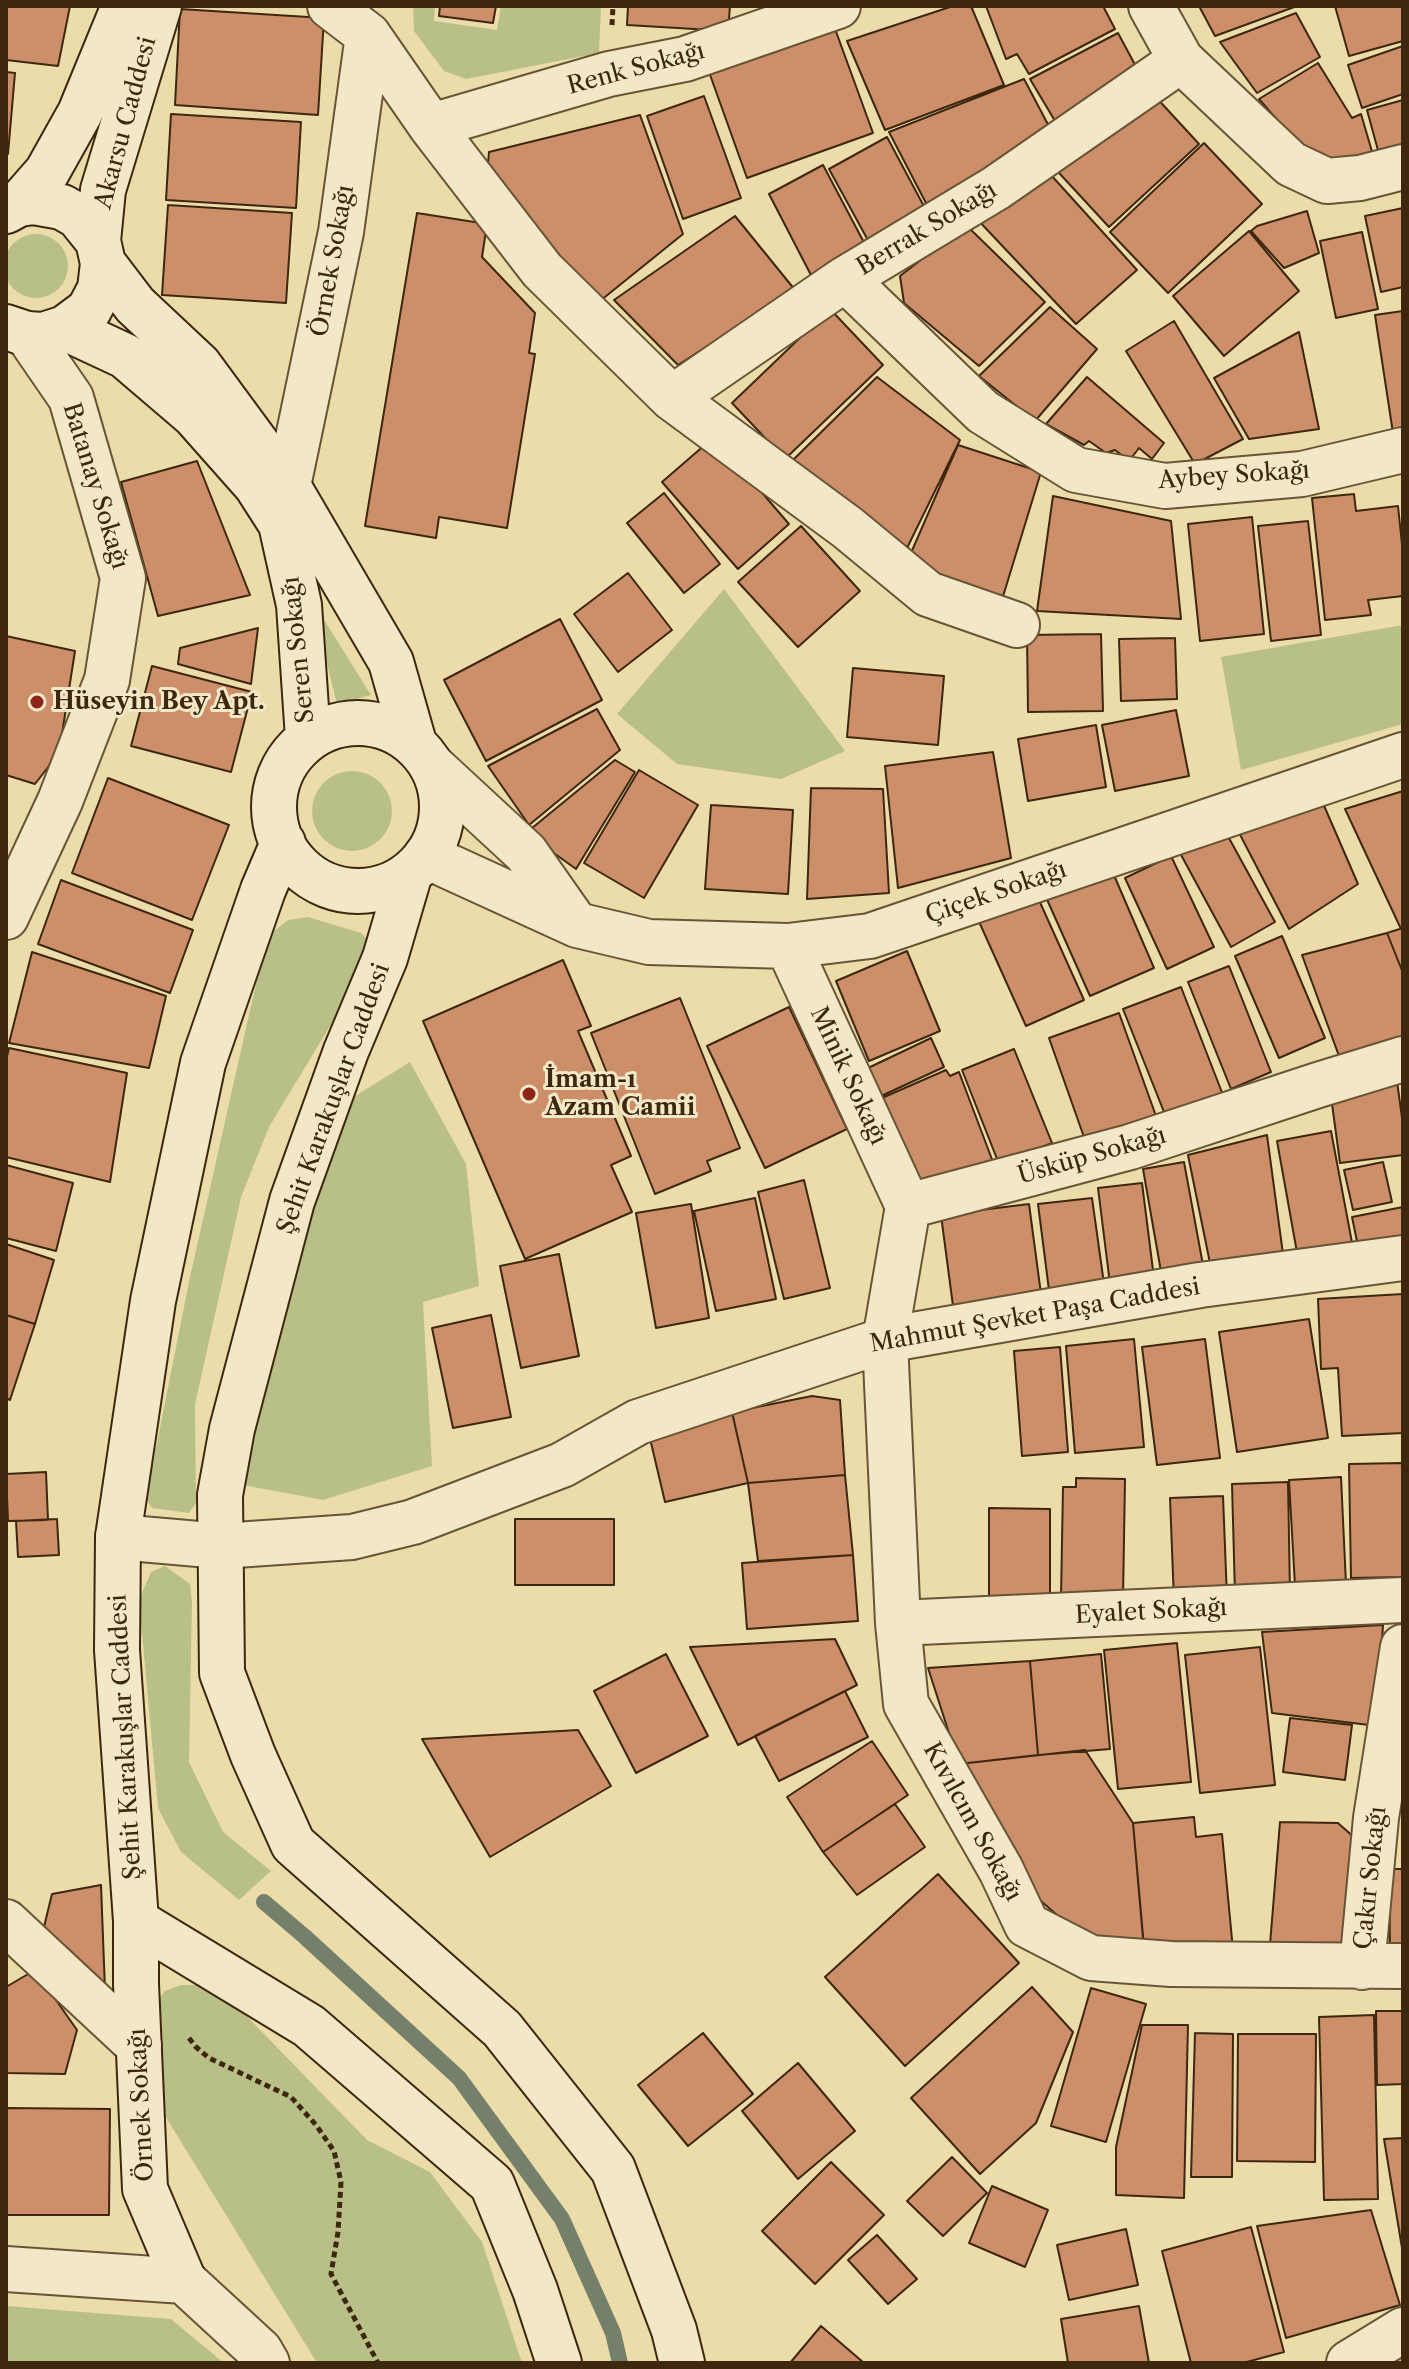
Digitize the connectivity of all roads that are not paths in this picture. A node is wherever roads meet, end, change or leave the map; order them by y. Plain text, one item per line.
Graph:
1 (124, 6) edge
2 (159, 6) edge
3 (330, 6) edge
4 (838, 6) edge
5 (1151, 6) edge
6 (368, 35) junction
7 (1181, 60) junction
8 (431, 126) junction
9 (1403, 167) edge
10 (12, 208) edge
11 (100, 252) junction
12 (845, 279) junction
13 (33, 330) edge
14 (672, 398) junction
15 (1403, 450) edge
16 (288, 486) junction
17 (1017, 625) dead end
18 (308, 738) junction
19 (423, 754) junction
20 (1403, 755) edge
21 (283, 843) junction
22 (418, 864) junction
23 (6, 917) edge
24 (577, 925) junction
25 (788, 946) junction
26 (1403, 1059) edge
27 (908, 1206) junction
28 (1403, 1258) edge
29 (885, 1340) junction
30 (118, 1537) junction
31 (221, 1546) junction
32 (1403, 1600) edge
33 (898, 1623) junction
34 (1403, 1647) edge
35 (136, 1921) junction
36 (6, 1922) edge
37 (1382, 1966) edge
38 (139, 2046) junction
39 (6, 2269) edge
40 (184, 2281) junction
41 (1403, 2330) edge
42 (267, 2363) edge
43 (559, 2363) edge
44 (682, 2363) edge
45 (1349, 2363) edge

1 - 10 street, Akarsu Caddesi
2 - 11 street, Akarsu Caddesi
3 - 6 street
4 - 8 street, Renk Sokağı
5 - 7 street
6 - 8 street
6 - 16 street, Örnek Sokağı
7 - 9 street
7 - 12 street, Berrak Sokağı
8 - 14 street
10 - 11 street
11 - 13 street, Akarsu Caddesi
11 - 16 street
12 - 14 street, Berrak Sokağı
12 - 15 street, Aybey Sokağı
13 - 18 street, Seren Sokağı
13 - 23 street, Batanay Sokağı
14 - 17 street
16 - 19 street
18 - 19 street, Seren Sokağı
18 - 21 street, Seren Sokağı
19 - 22 street
19 - 24 street
20 - 25 street, Çiçek Sokağı
21 - 22 street, Seren Sokağı
21 - 30 street, Şehit Karakuşlar Caddesi
22 - 24 street, Çiçek Sokağı
22 - 31 street, Şehit Karakuşlar Caddesi
24 - 25 street, Çiçek Sokağı
25 - 27 street, Minik Sokağı
26 - 27 street, Üsküp Sokağı
27 - 29 street
28 - 29 street, Mahmut Şevket Paşa Caddesi
29 - 31 street, Mahmut Şevket Paşa Caddesi
29 - 33 street, Kıvılcım Sokağı
30 - 31 street, Mahmut Şevket Paşa Caddesi
30 - 35 street, Şehit Karakuşlar Caddesi
31 - 44 street, Şehit Karakuşlar Caddesi
32 - 33 street, Eyalet Sokağı
33 - 37 street, Kıvılcım Sokağı
34 - 37 street, Çakır Sokağı
35 - 38 street, Örnek Sokağı
35 - 43 street
36 - 38 street
38 - 40 street, Örnek Sokağı
39 - 40 street
40 - 42 street
41 - 45 street

